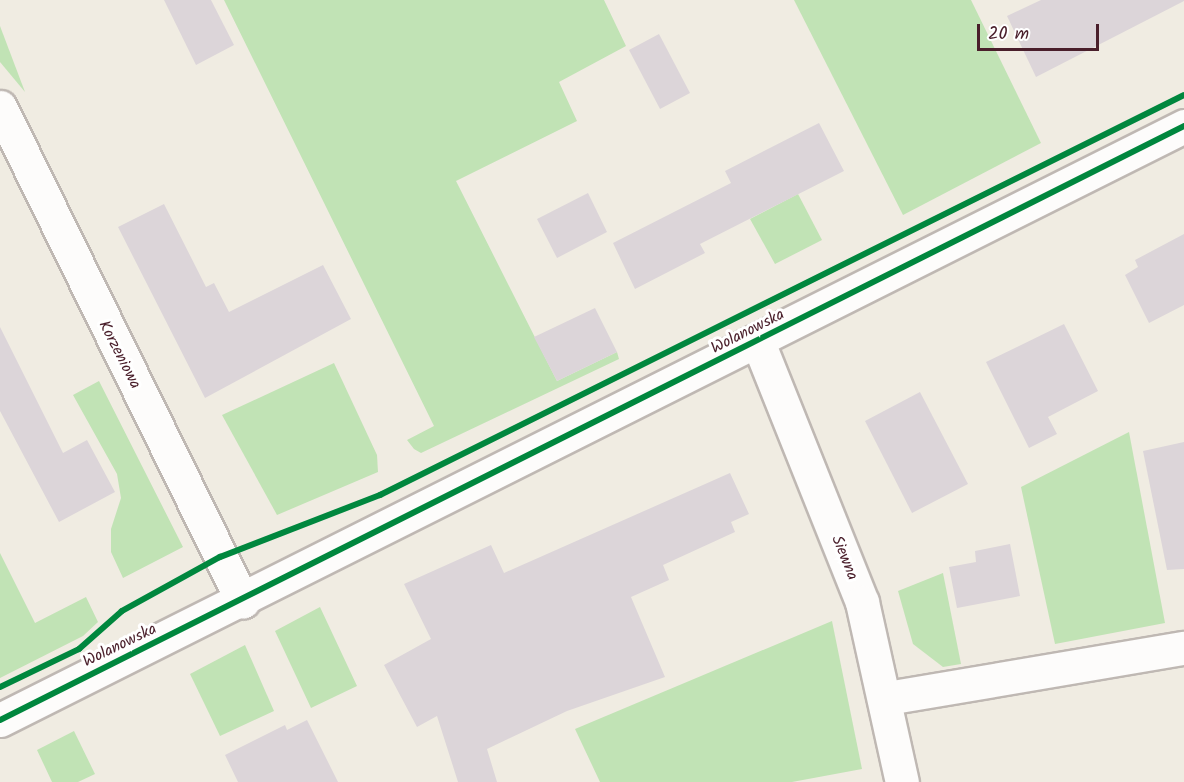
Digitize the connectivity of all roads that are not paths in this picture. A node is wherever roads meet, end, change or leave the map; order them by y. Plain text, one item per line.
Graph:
1 (0, 107) edge
2 (1184, 126) edge
3 (758, 342) junction
4 (243, 602) junction
5 (1184, 648) edge
6 (887, 698) junction
7 (0, 720) edge
8 (902, 782) edge

1 - 4 street, Korzeniowa
2 - 3 street, Wolanowska
3 - 4 street, Wolanowska
3 - 6 street, Siewna
4 - 7 street, Wolanowska
5 - 6 street
6 - 8 street, Siewna

